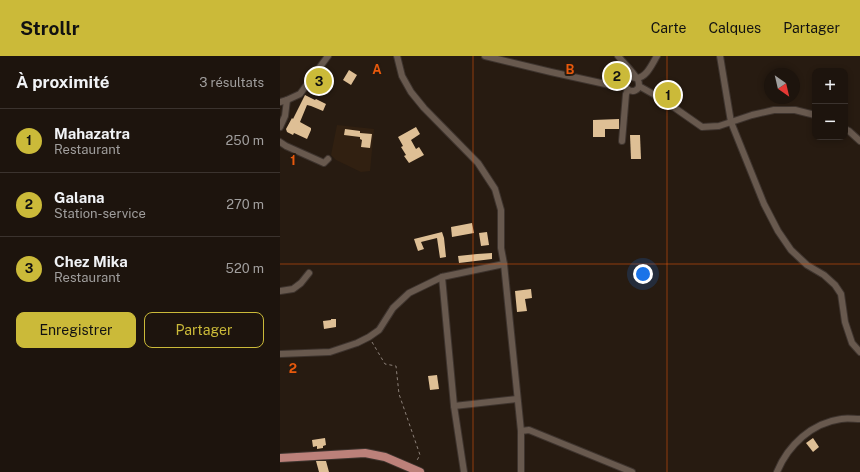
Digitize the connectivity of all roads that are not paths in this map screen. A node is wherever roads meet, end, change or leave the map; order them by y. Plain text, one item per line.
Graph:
1 (328, 56) edge
2 (397, 56) edge
3 (485, 56) edge
4 (618, 56) edge
5 (657, 56) edge
6 (720, 56) edge
7 (627, 67) junction
8 (636, 78) junction
9 (639, 86) junction
10 (624, 87) junction
11 (287, 100) junction
12 (280, 102) edge
13 (812, 114) edge
14 (731, 122) junction
15 (280, 127) edge
16 (848, 130) edge
17 (622, 141) dead end
18 (860, 141) edge
19 (280, 142) edge
20 (328, 159) dead end
21 (504, 264) junction
22 (309, 273) dead end
23 (442, 277) junction
24 (280, 291) edge
25 (860, 352) edge
26 (280, 354) edge
27 (517, 399) junction
28 (454, 406) junction
29 (860, 419) edge
30 (521, 431) junction
31 (280, 458) edge
32 (420, 472) edge
33 (464, 472) edge
34 (521, 472) edge
35 (632, 472) edge
36 (777, 472) edge

1 - 11 street
2 - 21 street
3 - 10 street
4 - 7 street
5 - 8 street
6 - 14 street
7 - 8 street
7 - 10 street
8 - 9 street
8 - 10 street
9 - 10 street
9 - 14 street
10 - 17 street
11 - 12 street
11 - 15 street
13 - 14 street
14 - 25 street
16 - 18 street
19 - 20 street
21 - 23 street
21 - 27 street
22 - 24 street
23 - 26 street
23 - 28 street
27 - 28 street
27 - 30 street
28 - 33 street
29 - 36 street
30 - 34 street
30 - 35 street
31 - 32 main road

